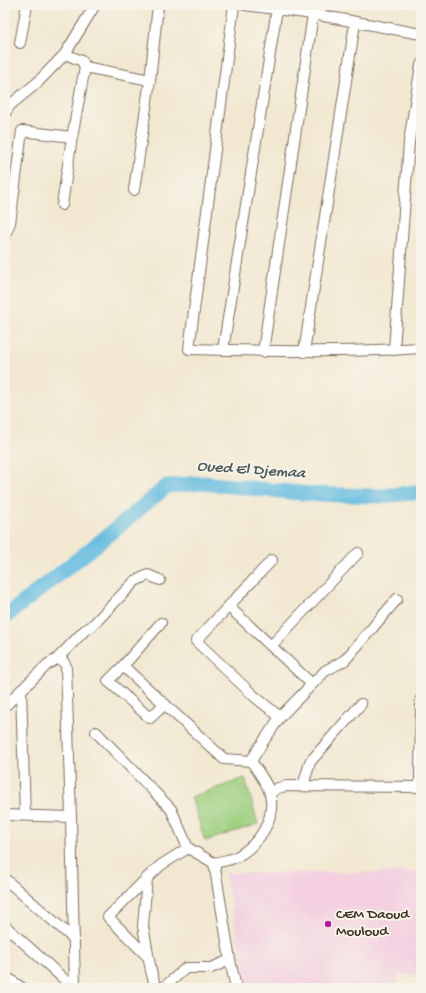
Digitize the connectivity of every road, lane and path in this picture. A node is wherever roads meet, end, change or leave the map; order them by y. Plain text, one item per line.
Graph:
1 (26, 5) edge
2 (95, 5) edge
3 (158, 5) edge
4 (234, 5) edge
5 (245, 5) edge
6 (277, 10) junction
7 (313, 14) junction
8 (355, 23) junction
9 (421, 34) edge
10 (20, 43) dead end
11 (65, 54) junction
12 (421, 65) edge
13 (85, 67) junction
14 (150, 80) junction
15 (5, 114) edge
16 (72, 137) junction
17 (134, 190) dead end
18 (62, 205) dead end
19 (5, 235) edge
20 (421, 348) edge
21 (223, 350) junction
22 (394, 350) junction
23 (263, 352) junction
24 (304, 352) junction
25 (358, 553) dead end
26 (272, 560) dead end
27 (160, 580) dead end
28 (397, 599) dead end
29 (229, 607) junction
30 (161, 623) dead end
31 (271, 646) junction
32 (57, 659) junction
33 (123, 666) junction
34 (312, 684) junction
35 (21, 690) junction
36 (421, 699) edge
37 (165, 704) junction
38 (361, 704) dead end
39 (5, 706) edge
40 (280, 717) junction
41 (96, 732) dead end
42 (252, 761) junction
43 (303, 786) junction
44 (421, 787) edge
45 (270, 793) junction
46 (5, 815) edge
47 (25, 815) junction
48 (71, 817) junction
49 (188, 848) junction
50 (214, 863) junction
51 (147, 878) junction
52 (5, 879) edge
53 (5, 926) edge
54 (74, 938) junction
55 (148, 957) junction
56 (230, 960) junction
57 (5, 977) edge
58 (22, 988) edge
59 (74, 988) edge
60 (156, 988) edge
61 (163, 988) edge
62 (236, 988) edge

1 - 10 street
2 - 11 street
3 - 14 street
4 - 21 street
5 - 6 street
6 - 7 street
6 - 21 street
7 - 8 street
7 - 23 street
8 - 9 street
8 - 24 street
11 - 13 street
11 - 15 street
12 - 22 street
13 - 14 street
13 - 16 street
14 - 17 street
16 - 18 street
16 - 19 street
20 - 22 street
21 - 23 street
22 - 24 street
23 - 24 street
25 - 31 street
26 - 29 street
27 - 32 street
28 - 34 street
29 - 31 street
29 - 40 street
30 - 33 street
31 - 34 street
32 - 35 street
32 - 48 street
33 - 37 street
33 - 37 street
34 - 40 street
35 - 39 street
35 - 47 street
36 - 44 street
37 - 42 street
38 - 43 street
40 - 42 street
41 - 49 street
42 - 45 street
43 - 44 street
43 - 45 street
45 - 50 street
46 - 47 street
47 - 48 street
48 - 54 street
49 - 50 street
49 - 51 street
50 - 56 street
51 - 55 street
51 - 55 street
52 - 54 street
53 - 59 street
54 - 59 street
55 - 60 street
56 - 61 street
56 - 62 street
57 - 58 street

